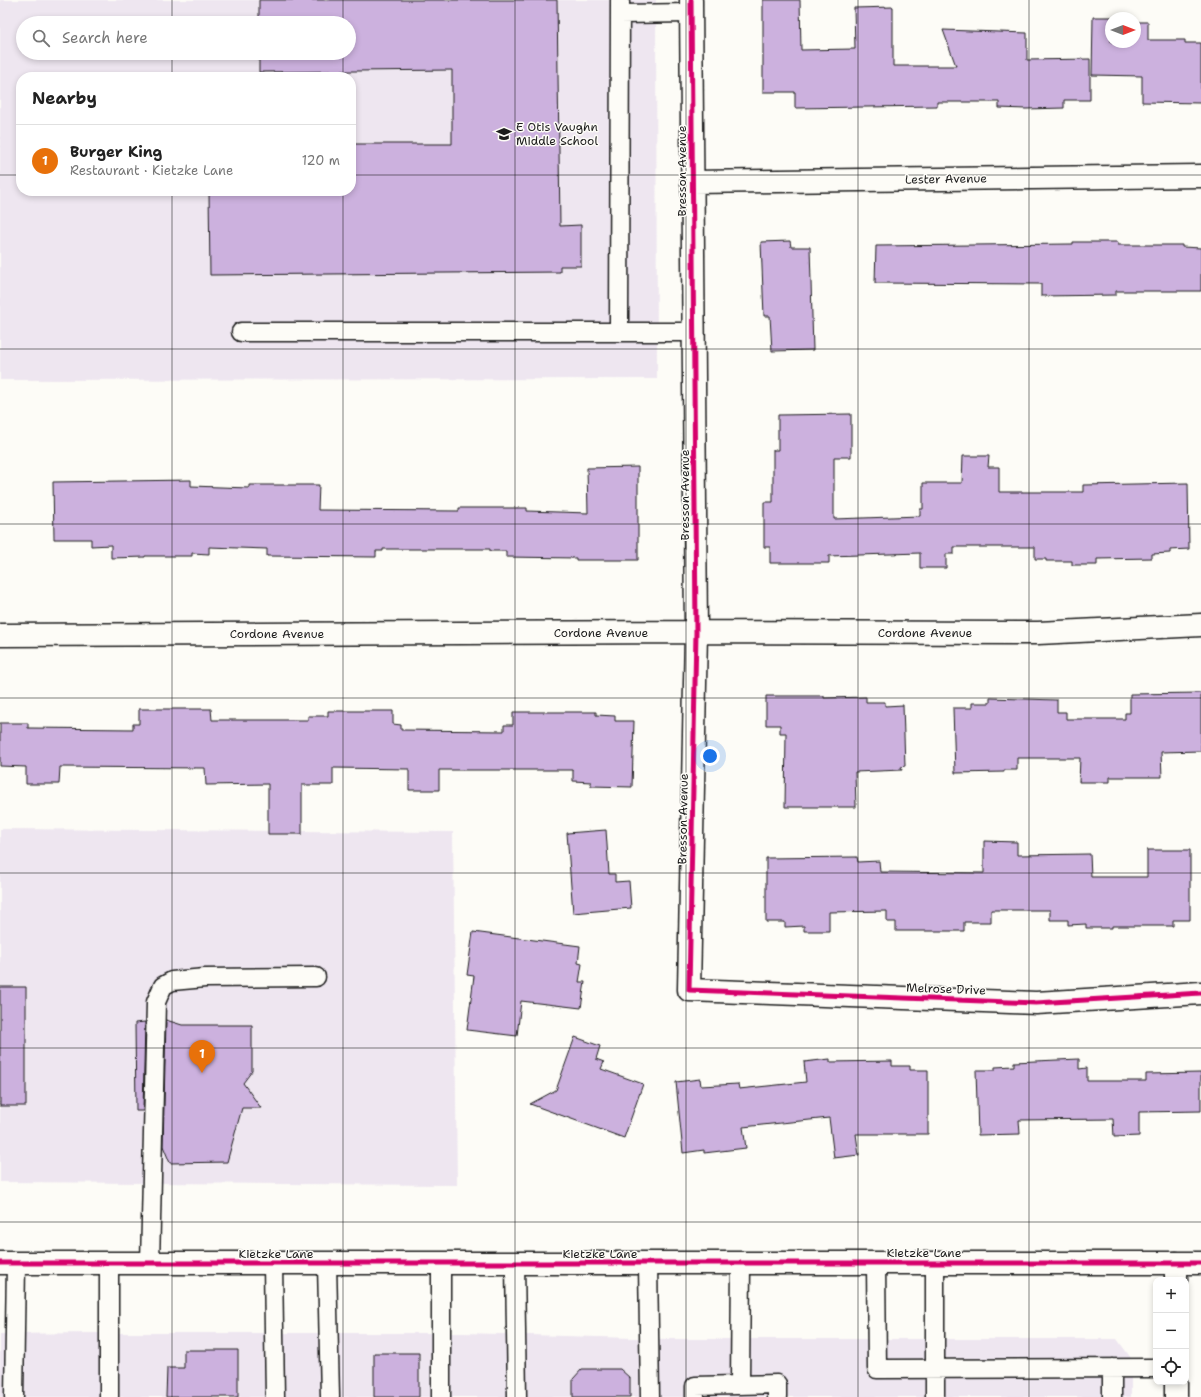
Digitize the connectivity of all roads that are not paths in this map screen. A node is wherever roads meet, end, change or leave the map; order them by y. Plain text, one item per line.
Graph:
1 (691, 6) edge
2 (620, 7) edge
3 (1201, 176) edge
4 (692, 182) junction
5 (241, 332) dead end
6 (619, 332) junction
7 (694, 332) junction
8 (1201, 625) edge
9 (696, 632) junction
10 (0, 635) edge
11 (316, 977) dead end
12 (689, 990) joint
13 (1201, 993) edge
14 (876, 1263) junction
15 (935, 1263) junction
16 (1201, 1263) edge
17 (8, 1264) edge
18 (109, 1264) junction
19 (150, 1264) junction
20 (273, 1264) junction
21 (327, 1264) junction
22 (441, 1264) junction
23 (515, 1264) junction
24 (648, 1264) junction
25 (741, 1264) junction
26 (1176, 1271) edge
27 (1112, 1368) junction
28 (1153, 1368) edge
29 (935, 1369) junction
30 (7, 1378) edge
31 (740, 1385) junction
32 (1176, 1385) edge
33 (14, 1397) edge
34 (109, 1397) edge
35 (274, 1397) edge
36 (330, 1397) edge
37 (441, 1397) edge
38 (517, 1397) edge
39 (650, 1397) edge
40 (695, 1397) edge
41 (777, 1397) edge
42 (935, 1397) edge
43 (1112, 1397) edge
44 (1176, 1397) edge

1 - 2 lane
1 - 4 street, Bresson Avenue
2 - 6 lane
3 - 4 street, Lester Avenue
4 - 7 street, Bresson Avenue
5 - 6 lane
6 - 7 lane
7 - 9 street, Bresson Avenue
8 - 9 street, Cordone Avenue
9 - 10 street, Cordone Avenue
9 - 12 street, Bresson Avenue
11 - 19 lane
12 - 13 street, Melrose Drive
14 - 15 street, Kietzke Lane
14 - 25 street, Kietzke Lane
14 - 29 lane
15 - 26 street, Kietzke Lane
15 - 29 lane
16 - 26 street, Kietzke Lane
17 - 18 street, Kietzke Lane
17 - 30 lane
18 - 19 street, Kietzke Lane
18 - 34 lane
19 - 20 street, Kietzke Lane
20 - 21 street, Kietzke Lane
20 - 35 lane
21 - 22 street, Kietzke Lane
21 - 36 lane
22 - 23 street, Kietzke Lane
22 - 37 lane
23 - 24 street, Kietzke Lane
23 - 38 lane
24 - 25 street, Kietzke Lane
24 - 39 lane
25 - 31 lane
27 - 28 lane
27 - 29 lane
27 - 43 lane
29 - 42 lane
30 - 33 lane
31 - 40 lane
31 - 41 lane
32 - 44 street

